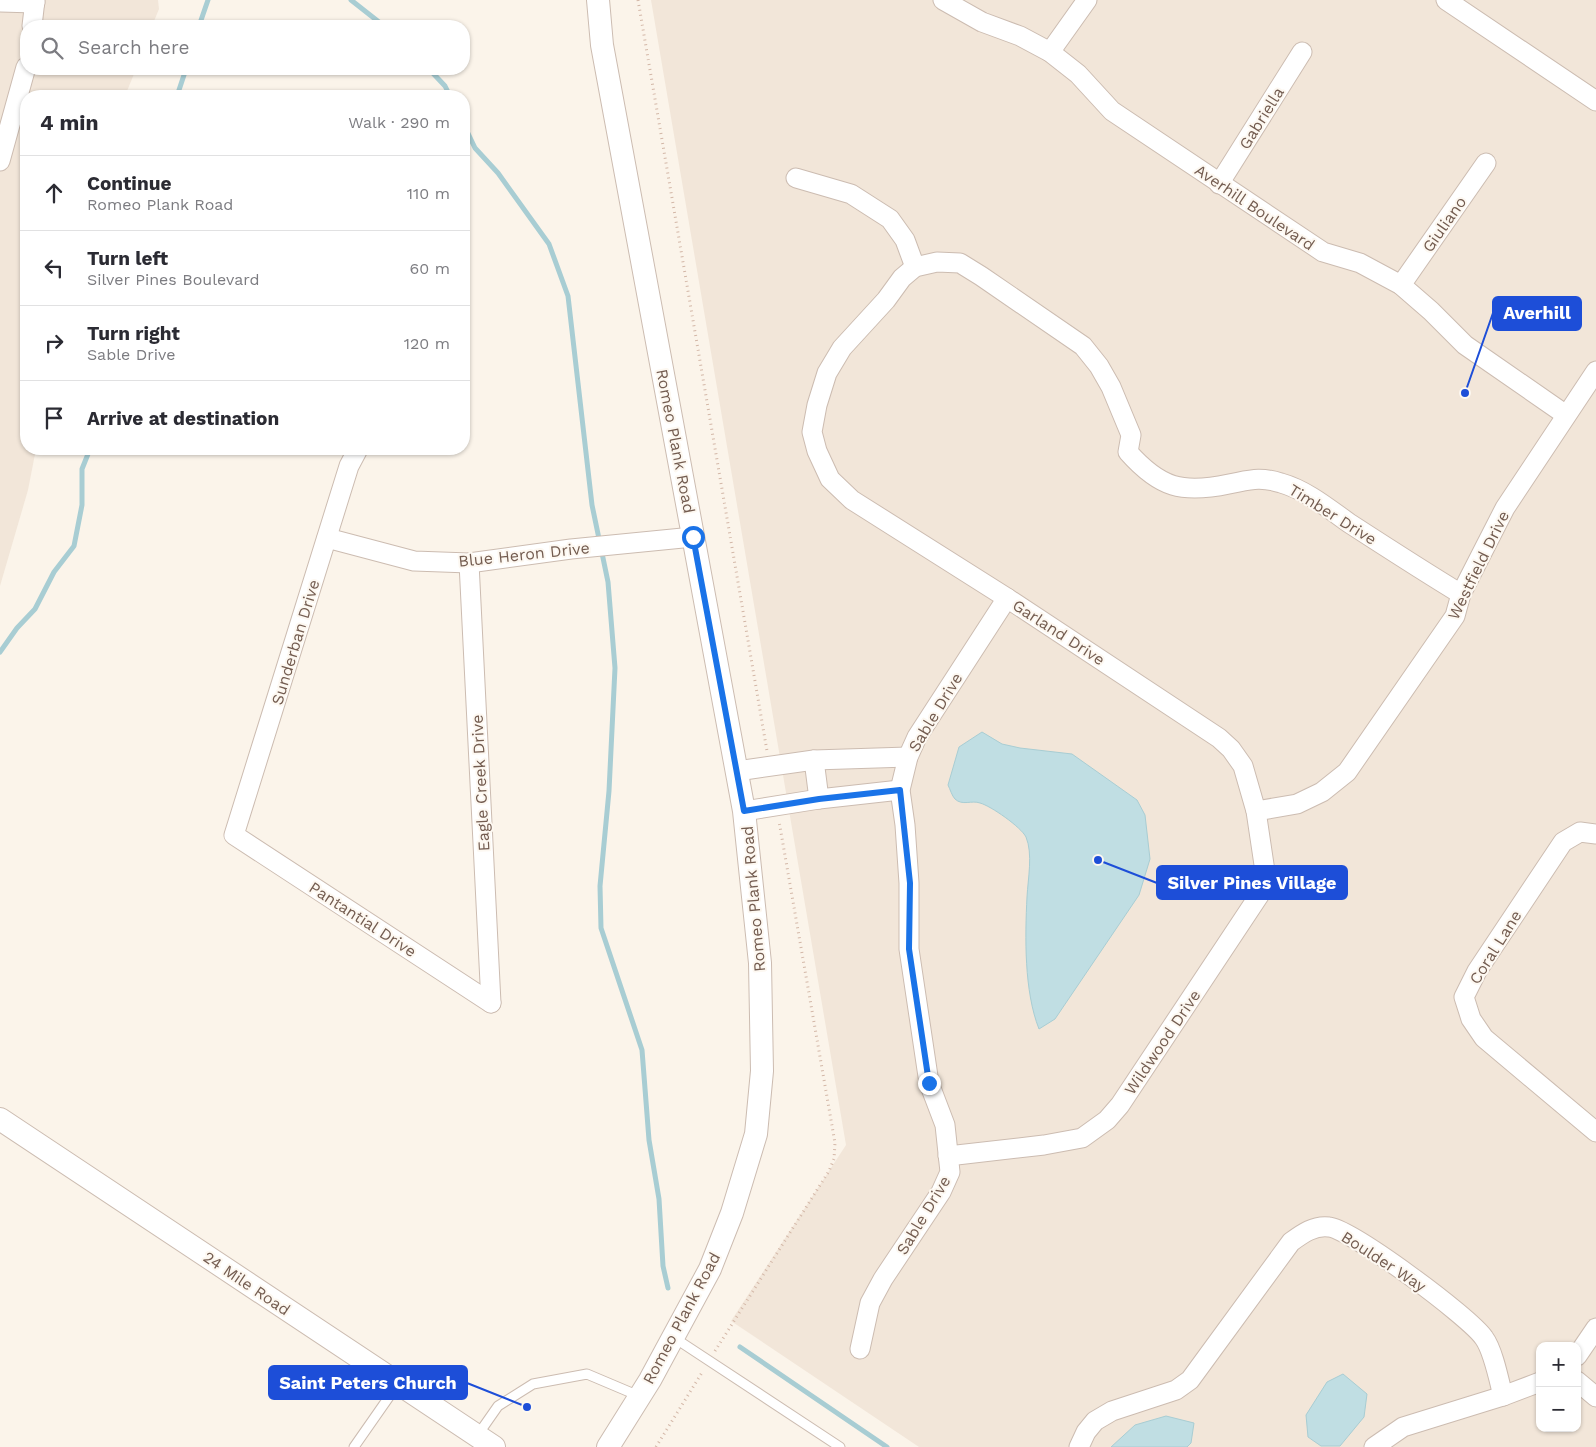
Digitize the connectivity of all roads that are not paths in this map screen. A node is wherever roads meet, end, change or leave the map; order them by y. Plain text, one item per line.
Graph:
1 (598, 0) edge
2 (943, 0) edge
3 (1087, 0) edge
4 (1446, 0) edge
5 (35, 1) edge
6 (0, 2) edge
7 (33, 20) edge
8 (1050, 52) junction
9 (1302, 52) dead end
10 (24, 75) edge
11 (1596, 101) edge
12 (0, 161) edge
13 (1486, 163) dead end
14 (796, 178) dead end
15 (1219, 184) junction
16 (915, 267) junction
17 (1401, 284) junction
18 (1596, 371) edge
19 (1566, 415) junction
20 (355, 455) edge
21 (693, 537) junction
22 (327, 538) junction
23 (468, 563) junction
24 (1461, 594) junction
25 (1007, 598) junction
26 (908, 758) junction
27 (814, 760) junction
28 (737, 771) junction
29 (900, 790) junction
30 (819, 799) junction
31 (744, 811) junction
32 (1256, 811) junction
33 (1596, 834) edge
34 (234, 835) joint
35 (491, 1004) joint
36 (0, 1119) edge
37 (1596, 1132) edge
38 (948, 1156) junction
39 (1596, 1328) edge
40 (673, 1337) junction
41 (860, 1349) dead end
42 (1581, 1350) edge
43 (398, 1384) junction
44 (1536, 1384) edge
45 (1581, 1385) edge
46 (640, 1396) junction
47 (1503, 1396) junction
48 (1596, 1398) edge
49 (485, 1441) edge
50 (354, 1447) edge
51 (608, 1447) edge
52 (840, 1447) edge
53 (1079, 1447) edge
54 (1374, 1447) edge

1 - 21 street, Romeo Plank Road
2 - 8 street, Averhill Boulevard
3 - 8 street
4 - 11 street
5 - 6 street
5 - 7 street
8 - 15 street, Averhill Boulevard
9 - 15 street, Gabriella
10 - 12 street
13 - 17 street, Giuliano
14 - 16 street
15 - 17 street, Averhill Boulevard
16 - 24 street, Timber Drive
16 - 25 street, Garland Drive
17 - 19 street, Averhill Boulevard
18 - 19 street, Westfield Drive
19 - 24 street, Westfield Drive
20 - 22 street, Sunderban Drive
21 - 23 street, Blue Heron Drive
21 - 28 street, Romeo Plank Road
22 - 23 street, Blue Heron Drive
22 - 34 street, Sunderban Drive
23 - 35 street, Eagle Creek Drive
24 - 32 street, Westfield Drive
25 - 26 street, Sable Drive
25 - 32 street, Garland Drive
26 - 27 street
26 - 29 street, Sable Drive
27 - 28 street
27 - 30 street
28 - 31 street, Romeo Plank Road
29 - 30 street
29 - 38 street, Sable Drive
30 - 31 street
31 - 40 street, Romeo Plank Road
32 - 38 street, Wildwood Drive
33 - 37 street, Coral Lane
34 - 35 street, Pantantial Drive
36 - 43 street, 24 Mile Road
38 - 41 street, Sable Drive
39 - 42 street
40 - 46 street, Romeo Plank Road
40 - 52 lane
43 - 49 street, 24 Mile Road
43 - 50 lane
44 - 47 street
45 - 48 street
46 - 49 lane
46 - 51 street, Romeo Plank Road
47 - 53 street, Boulder Way
47 - 54 street

